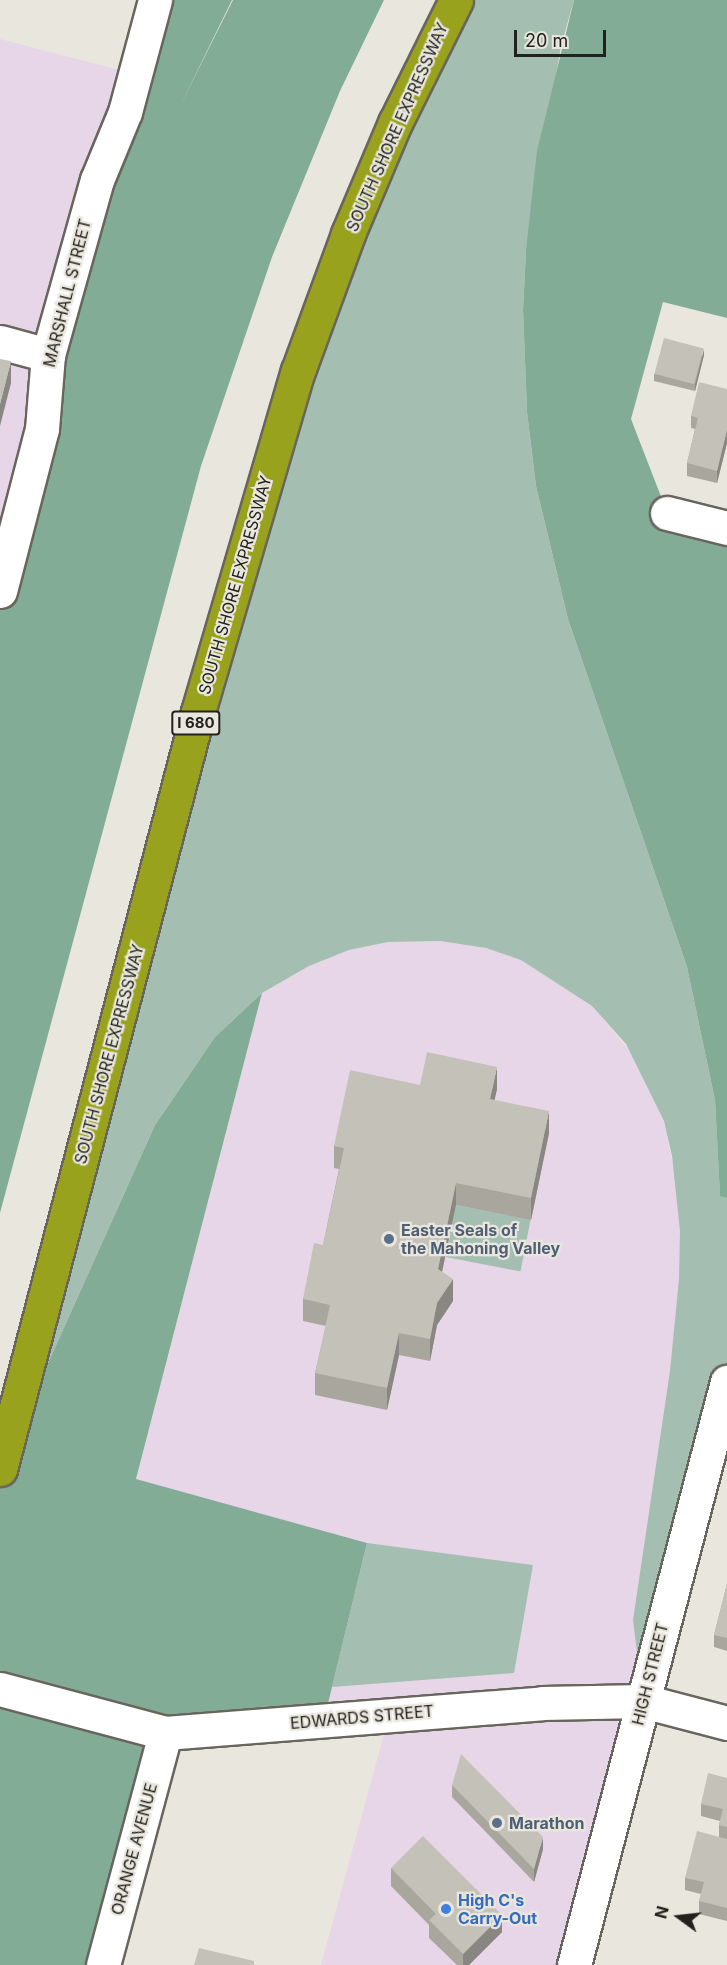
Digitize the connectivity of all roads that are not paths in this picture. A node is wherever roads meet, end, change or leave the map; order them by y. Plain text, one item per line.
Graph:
1 (155, 0) edge
2 (456, 0) edge
3 (0, 342) edge
4 (48, 355) junction
5 (667, 513) dead end
6 (727, 528) edge
7 (0, 591) edge
8 (727, 1382) edge
9 (0, 1468) edge
10 (0, 1689) edge
11 (643, 1701) junction
12 (727, 1723) edge
13 (165, 1733) junction
14 (104, 1965) edge
15 (574, 1965) edge

1 - 4 street, MARSHALL STREET
2 - 9 highway, SOUTH SHORE EXPRESSWAY / I 680
3 - 4 street
4 - 7 street, MARSHALL STREET
5 - 6 street
8 - 11 street, HIGH STREET
10 - 13 street, EDWARDS STREET
11 - 12 street, EDWARDS STREET
11 - 13 street, EDWARDS STREET
11 - 15 street, HIGH STREET
13 - 14 street, ORANGE AVENUE

